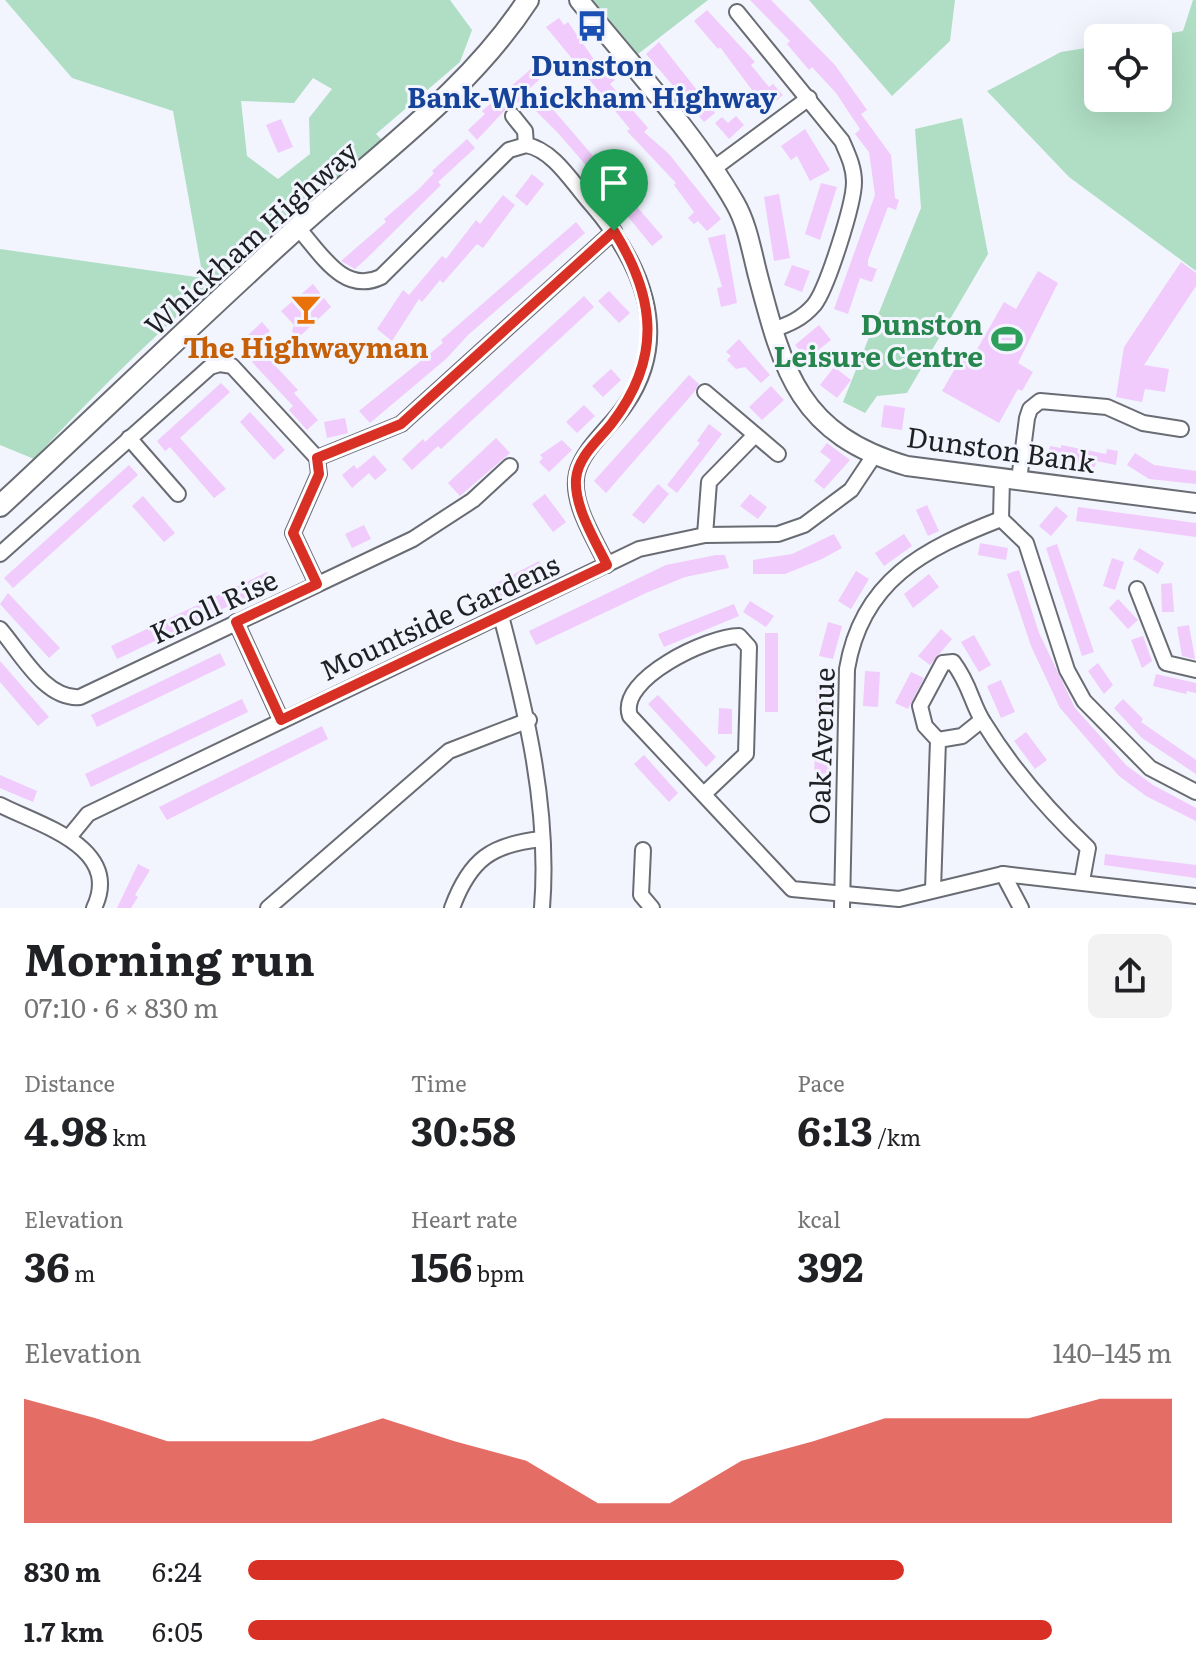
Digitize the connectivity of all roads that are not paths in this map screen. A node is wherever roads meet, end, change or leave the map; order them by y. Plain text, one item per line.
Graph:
1 (528, 0) edge
2 (579, 0) edge
3 (737, 12) dead end
4 (809, 98) junction
5 (513, 116) dead end
6 (526, 145) junction
7 (713, 169) junction
8 (297, 227) junction
9 (614, 231) junction
10 (773, 330) junction
11 (705, 392) dead end
12 (1181, 429) dead end
13 (755, 435) junction
14 (129, 438) junction
15 (778, 454) dead end
16 (875, 454) junction
17 (317, 458) junction
18 (510, 466) dead end
19 (1010, 479) junction
20 (178, 494) dead end
21 (1196, 503) edge
22 (0, 506) edge
23 (1001, 519) junction
24 (705, 535) junction
25 (0, 554) edge
26 (607, 565) junction
27 (317, 584) junction
28 (1137, 589) dead end
29 (501, 616) junction
30 (236, 622) junction
31 (0, 629) edge
32 (1196, 670) edge
33 (281, 720) junction
34 (529, 720) junction
35 (982, 720) junction
36 (938, 740) junction
37 (1196, 792) edge
38 (704, 794) junction
39 (0, 805) edge
40 (70, 836) junction
41 (542, 839) junction
42 (643, 850) dead end
43 (1003, 874) junction
44 (1082, 881) junction
45 (933, 890) junction
46 (1196, 896) edge
47 (842, 900) edge
48 (902, 903) edge
49 (94, 908) edge
50 (268, 908) edge
51 (452, 908) edge
52 (542, 908) edge
53 (652, 908) edge
54 (1021, 908) edge

1 - 8 main road, Whickham Highway
2 - 7 street, Dunston Bank
3 - 4 street
4 - 7 street
4 - 10 street
5 - 6 street
6 - 8 street
6 - 9 street
7 - 10 street, Dunston Bank
8 - 22 main road, Whickham Highway
9 - 17 street
9 - 26 street
10 - 16 street, Dunston Bank
11 - 13 street
12 - 19 street
13 - 15 street
13 - 24 street
14 - 17 street
14 - 20 street
14 - 25 street
16 - 19 street, Dunston Bank
16 - 24 street, Mountside Gardens
17 - 27 street
18 - 27 street, Knoll Rise
19 - 21 street, Dunston Bank
19 - 23 street
23 - 37 street
23 - 47 street, Oak Avenue
24 - 26 street, Mountside Gardens
26 - 29 street, Mountside Gardens
27 - 30 street, Knoll Rise
28 - 32 street
29 - 33 street, Mountside Gardens
29 - 34 street
30 - 31 street, Knoll Rise
30 - 33 street
33 - 40 street, Mountside Gardens
34 - 41 street
34 - 50 street
35 - 36 street
35 - 36 street
35 - 44 street
36 - 45 street
38 - 38 street
38 - 47 street
39 - 40 street
40 - 49 street
41 - 51 street
41 - 52 street
42 - 53 street
43 - 44 street
43 - 45 street
43 - 54 street
44 - 46 street
45 - 48 street
47 - 48 street

